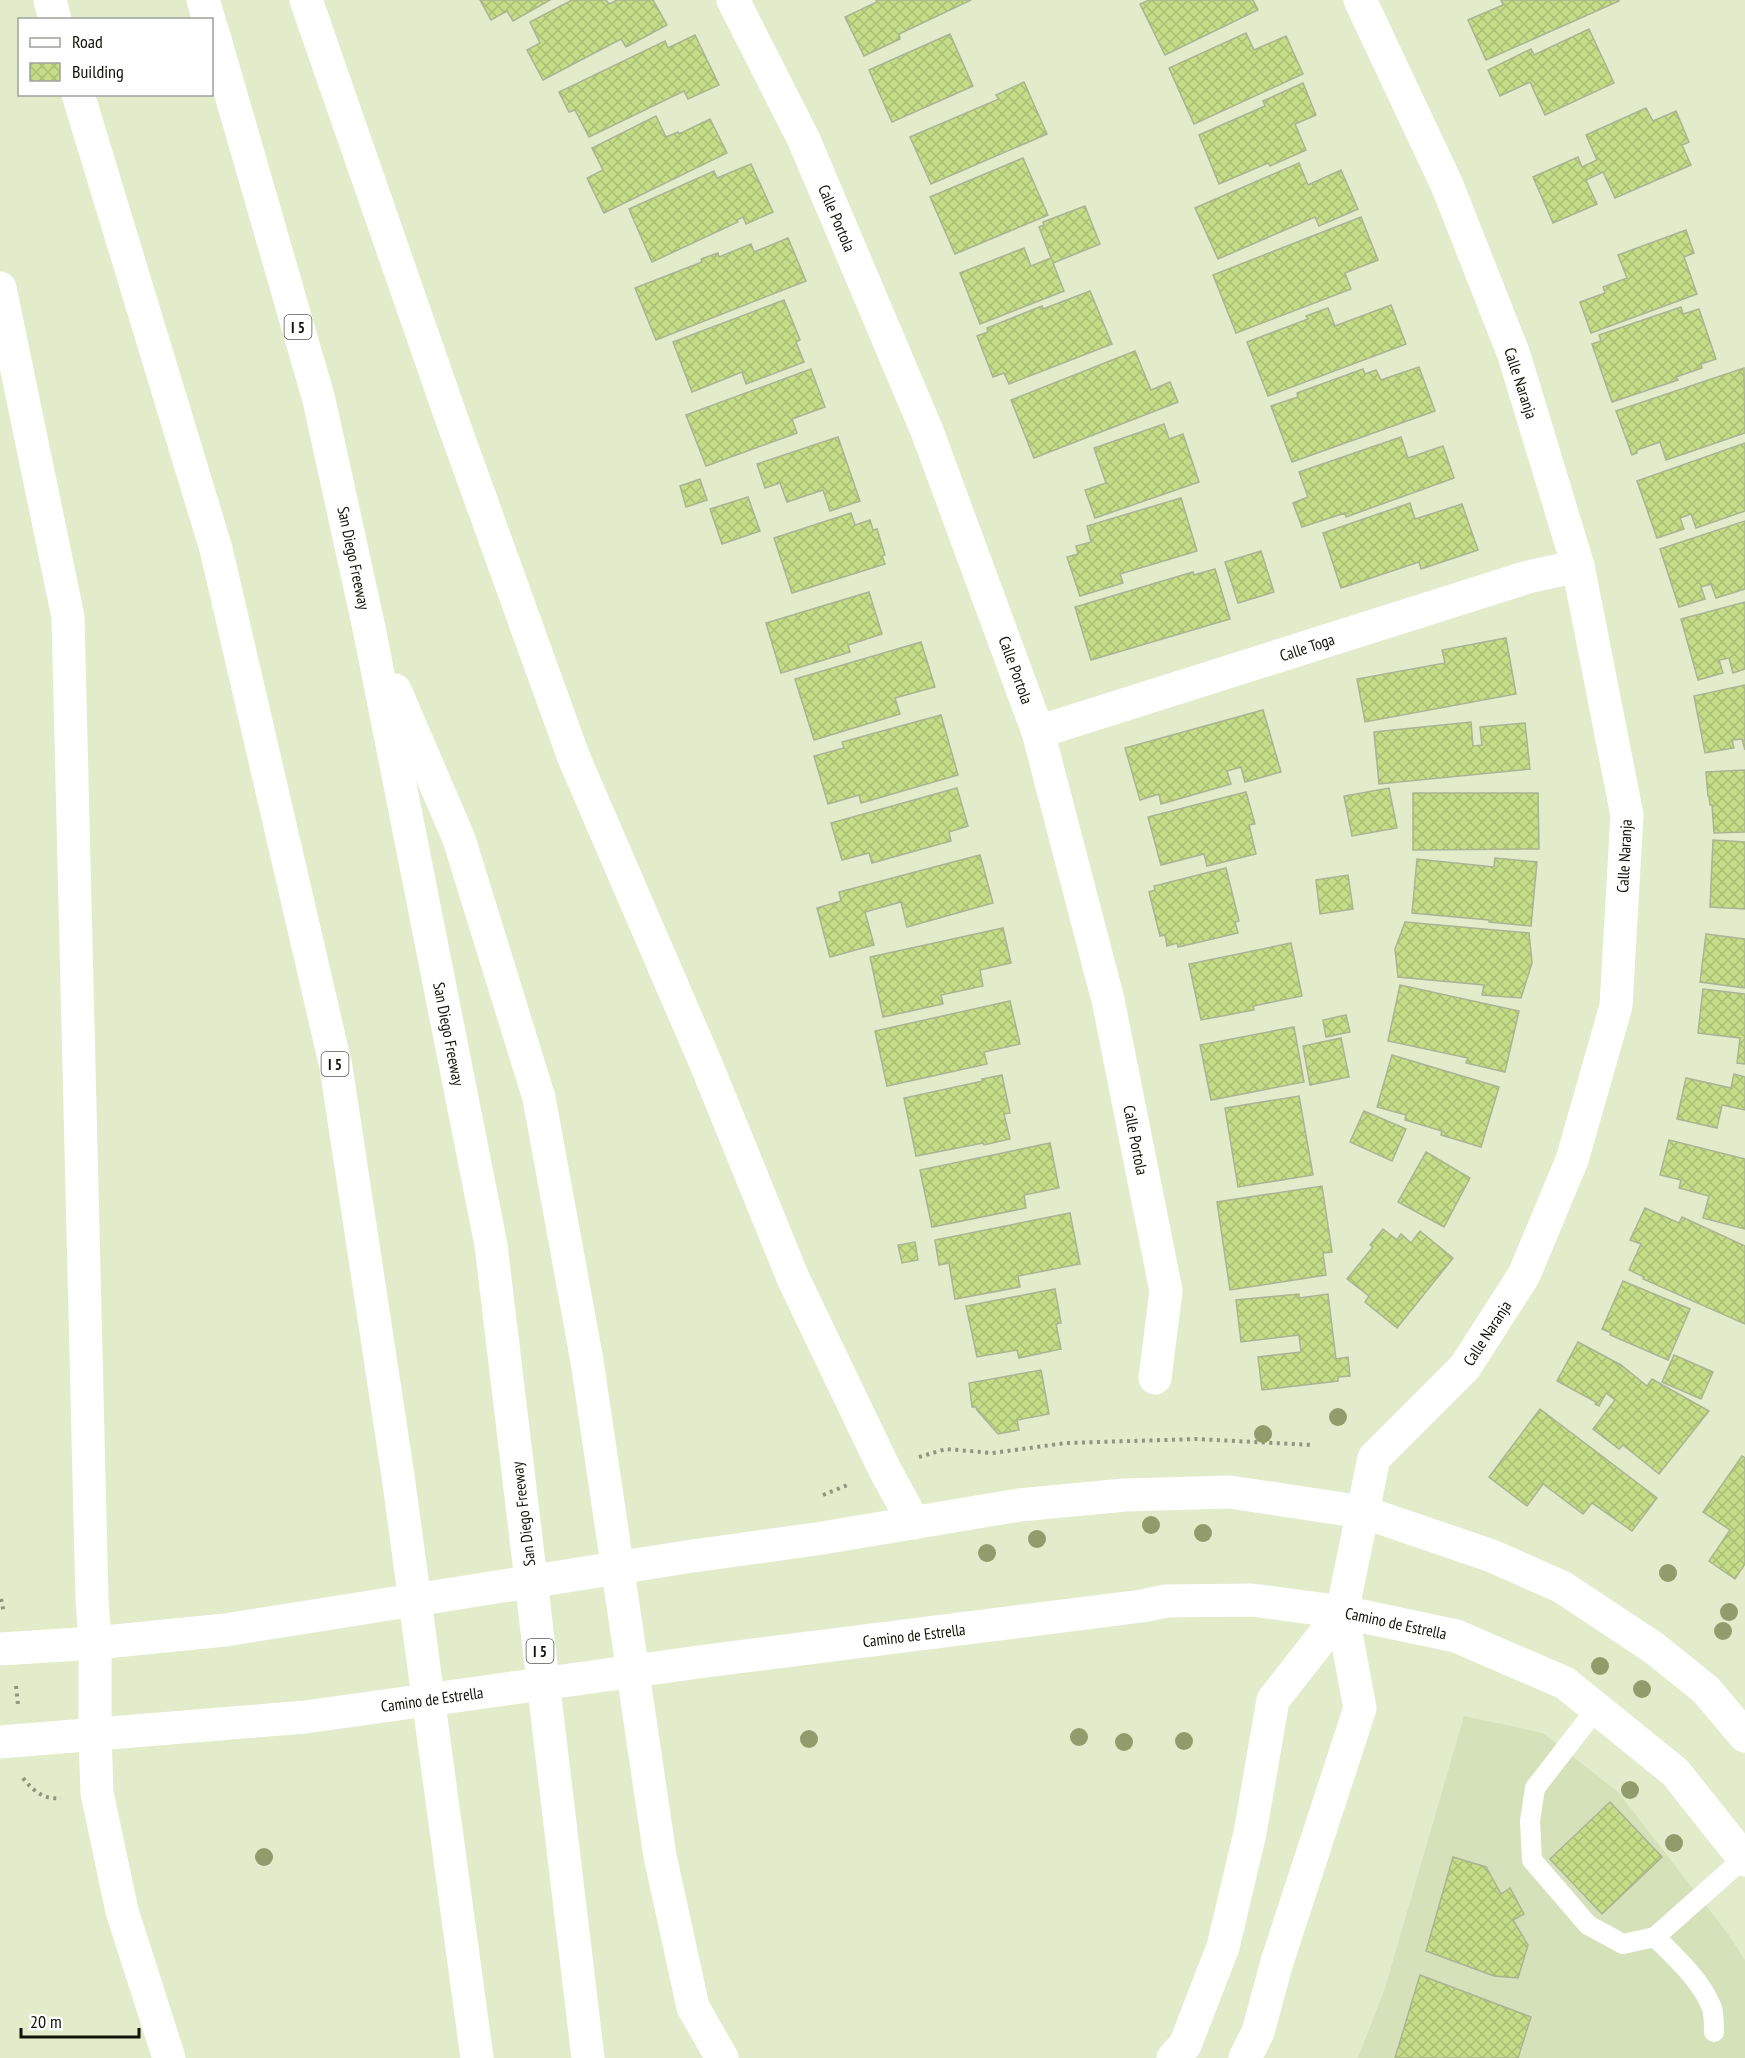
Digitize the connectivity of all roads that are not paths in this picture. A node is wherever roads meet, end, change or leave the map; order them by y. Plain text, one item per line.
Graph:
1 (50, 0) edge
2 (203, 0) edge
3 (306, 0) edge
4 (733, 0) edge
5 (1360, 0) edge
6 (55, 18) edge
7 (208, 18) edge
8 (213, 32) edge
9 (79, 96) edge
10 (0, 288) edge
11 (1578, 566) junction
12 (369, 628) junction
13 (1038, 732) junction
14 (1155, 1378) dead end
15 (1363, 1512) junction
16 (914, 1523) junction
17 (1342, 1612) junction
18 (95, 1643) junction
19 (0, 1649) edge
20 (1597, 1708) junction
21 (95, 1735) junction
22 (1745, 1736) edge
23 (0, 1742) edge
24 (1744, 1859) edge
25 (1655, 1937) junction
26 (1714, 2032) dead end
27 (169, 2058) edge
28 (477, 2058) edge
29 (588, 2058) edge
30 (722, 2058) edge
31 (1173, 2058) edge
32 (1245, 2058) edge

1 - 6 main road
2 - 7 main road
3 - 16 main road
4 - 13 main road, Calle Portola
5 - 11 main road, Calle Naranja
8 - 12 main road, San Diego Freeway / I 5
9 - 28 main road, I 5
10 - 18 main road
11 - 13 main road, Calle Toga
11 - 15 main road, Calle Naranja
12 - 29 main road, San Diego Freeway / I 5
12 - 30 main road
13 - 14 main road, Calle Portola
15 - 16 main road
15 - 17 main road, Calle Naranja
15 - 22 main road
16 - 18 main road
17 - 20 main road, Camino de Estrella
17 - 21 main road, Camino de Estrella
17 - 31 main road
17 - 32 main road
18 - 19 main road
18 - 21 main road
20 - 24 main road, Camino de Estrella
20 - 25 lane
21 - 23 main road, Camino de Estrella
21 - 27 main road
24 - 25 lane
25 - 26 lane

